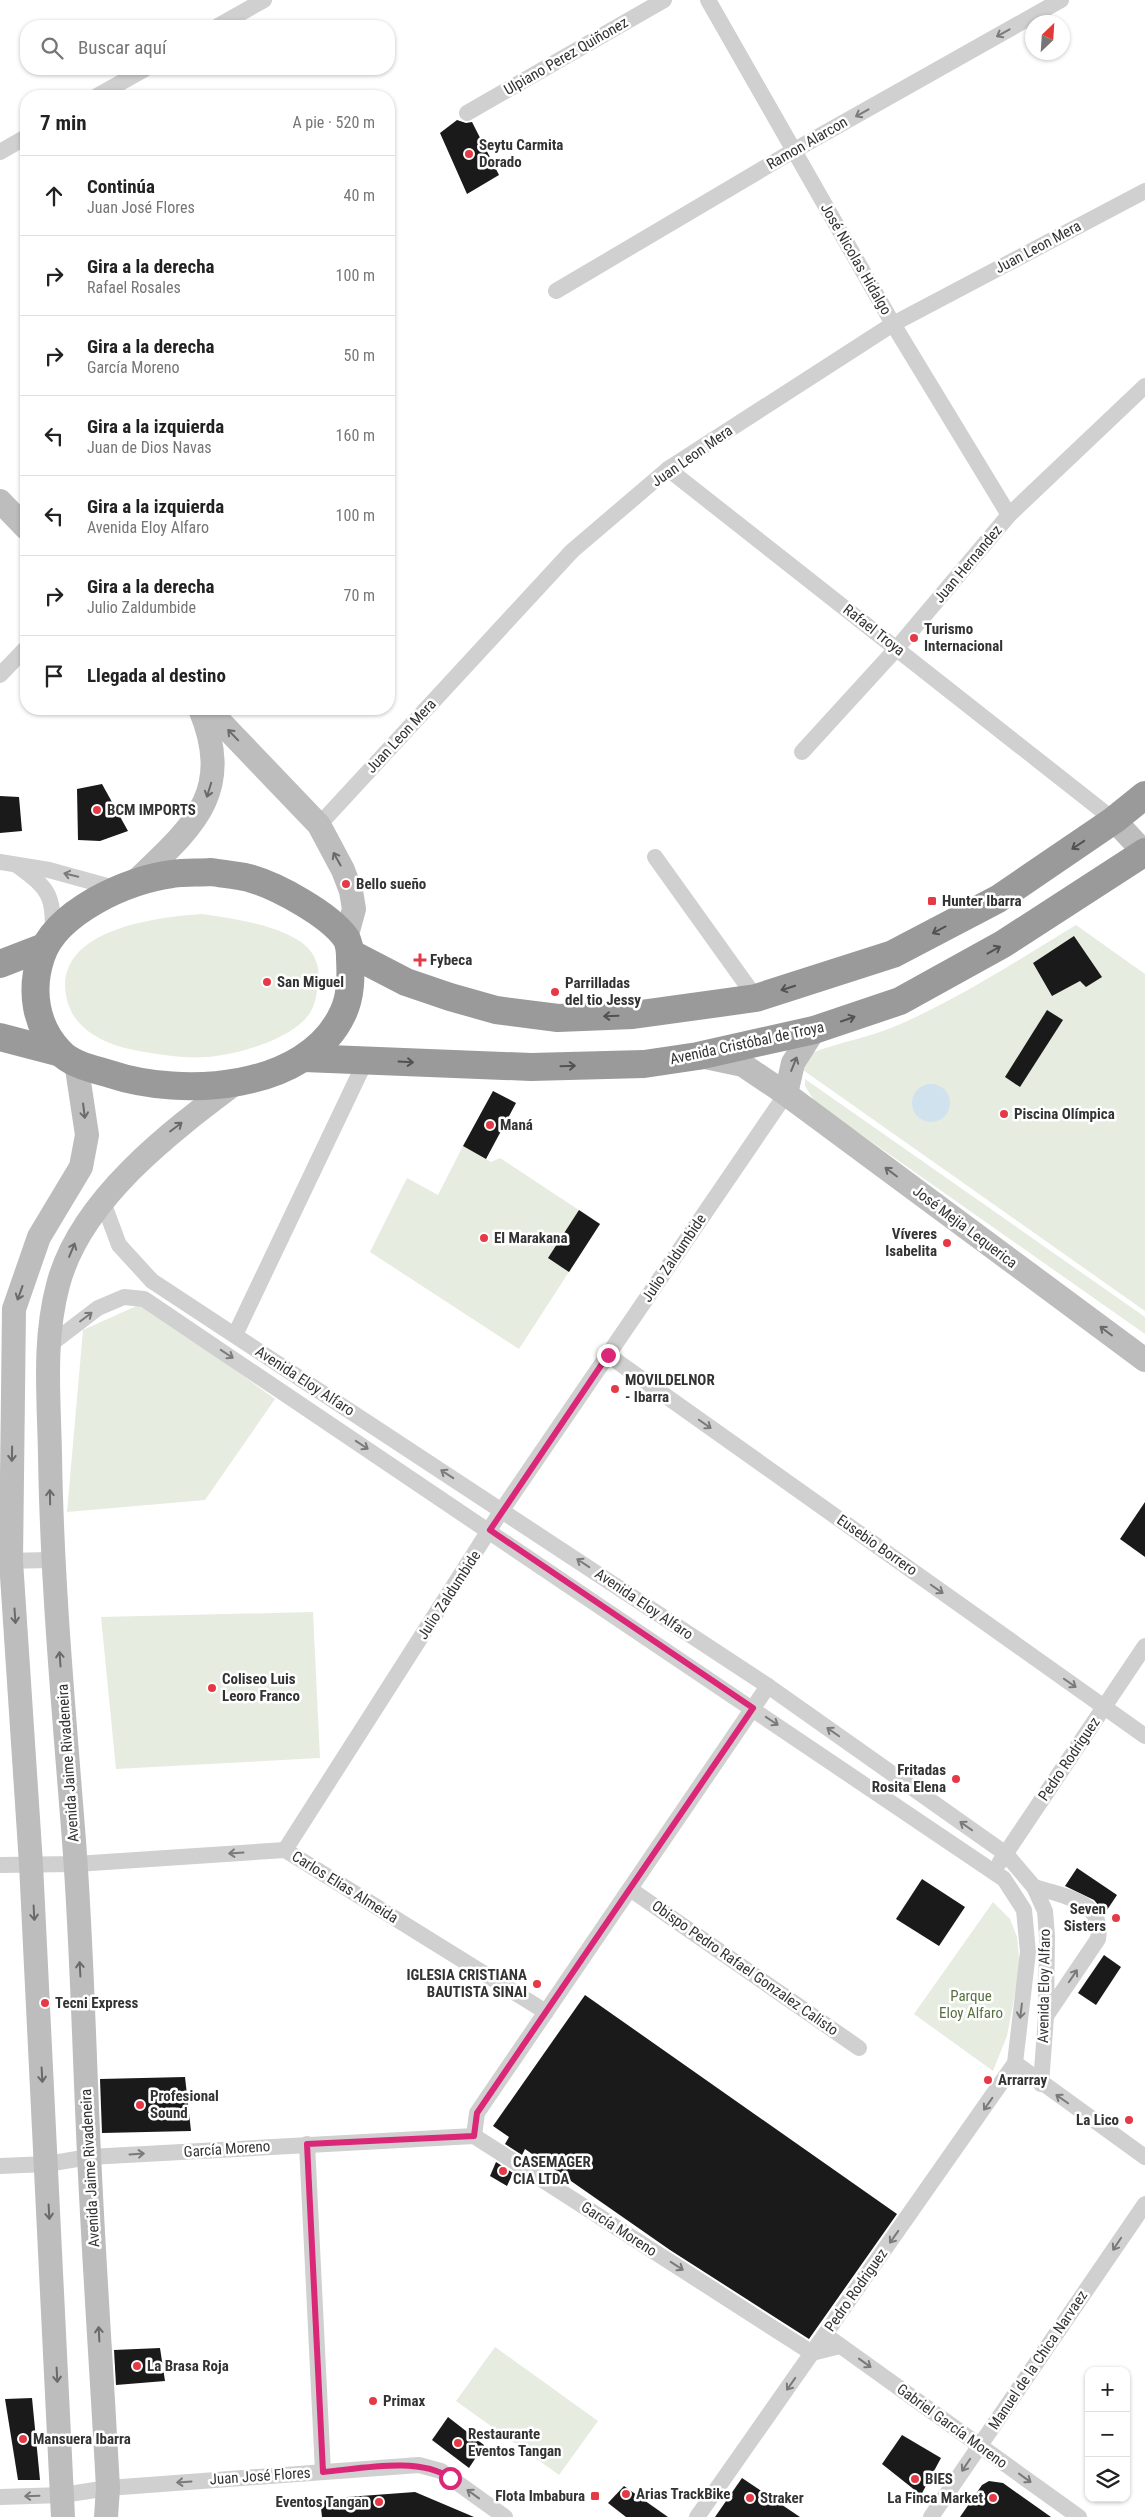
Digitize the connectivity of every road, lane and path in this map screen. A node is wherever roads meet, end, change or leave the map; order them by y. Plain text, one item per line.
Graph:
1 (264, 0) edge
2 (664, 0) edge
3 (708, 0) edge
4 (1061, 0) edge
5 (229, 20) edge
6 (134, 75) edge
7 (108, 90) edge
8 (467, 113) dead end
9 (20, 140) edge
10 (793, 151) junction
11 (0, 152) edge
12 (1145, 191) edge
13 (556, 291) dead end
14 (893, 324) junction
15 (1145, 386) edge
16 (668, 469) junction
17 (0, 501) edge
18 (1009, 515) junction
19 (20, 522) edge
20 (897, 648) junction
21 (20, 654) edge
22 (0, 675) edge
23 (202, 715) edge
24 (214, 715) edge
25 (802, 752) dead end
26 (1145, 795) edge
27 (1114, 820) junction
28 (318, 824) junction
29 (1145, 852) edge
30 (655, 857) dead end
31 (7, 862) edge
32 (126, 886) junction
33 (48, 942) junction
34 (348, 946) junction
35 (0, 964) edge
36 (756, 998) junction
37 (814, 1030) junction
38 (0, 1037) edge
39 (698, 1056) junction
40 (68, 1058) junction
41 (304, 1058) junction
42 (366, 1060) junction
43 (237, 1082) junction
44 (786, 1094) junction
45 (103, 1202) junction
46 (235, 1335) junction
47 (48, 1347) junction
48 (608, 1355) junction
49 (1145, 1360) edge
50 (502, 1510) junction
51 (490, 1530) junction
52 (52, 1560) junction
53 (6, 1561) edge
54 (1145, 1646) edge
55 (768, 1686) junction
56 (1104, 1707) junction
57 (753, 1708) junction
58 (1145, 1736) edge
59 (285, 1850) junction
60 (1006, 1854) junction
61 (31, 1864) junction
62 (76, 1864) junction
63 (0, 1865) edge
64 (993, 1872) junction
65 (1034, 1887) junction
66 (630, 1889) junction
67 (546, 2012) junction
68 (1046, 2016) junction
69 (859, 2048) dead end
70 (1015, 2063) junction
71 (1041, 2084) junction
72 (474, 2136) junction
73 (307, 2144) junction
74 (89, 2157) junction
75 (1145, 2157) edge
76 (47, 2164) junction
77 (0, 2166) edge
78 (1145, 2204) edge
79 (825, 2335) junction
80 (840, 2346) junction
81 (812, 2353) junction
82 (980, 2446) junction
83 (323, 2472) junction
84 (108, 2488) junction
85 (0, 2497) edge
86 (63, 2506) edge
87 (106, 2517) edge
88 (505, 2517) edge
89 (697, 2517) edge
90 (931, 2517) edge
91 (1079, 2517) edge

1 - 5 street
2 - 8 street, Ulpiano Perez Quiñonez
3 - 10 street, José Nicolas Hidalgo
4 -> 10 street, Ramon Alarcon
6 - 7 street
9 - 11 street
10 - 13 street, Ramon Alarcon
10 - 14 street, José Nicolas Hidalgo
12 - 14 street, Juan Leon Mera
14 - 16 street, Juan Leon Mera
14 - 18 street, José Nicolas Hidalgo
15 - 18 street, Juan Hernandez
16 - 20 street, Rafael Troya
16 - 28 street, Juan Leon Mera
17 - 19 main road
18 - 20 street, Juan Hernandez
20 - 25 street, Juan Hernandez
20 - 27 street, Rafael Troya
21 - 22 street
23 -> 32 main road
28 -> 24 main road
26 - 27 highway
27 - 29 main road, Rafael Troya
27 -> 36 highway
34 -> 28 main road
37 -> 29 highway, Avenida Cristóbal de Troya
30 - 36 street
32 -> 31 street
31 - 33 street
32 - 33 highway
32 - 34 highway
33 - 35 highway
33 - 40 highway
36 -> 34 highway
34 - 41 highway
37 - 39 highway, Avenida Cristóbal de Troya
44 -> 37 main road
38 - 40 highway
42 -> 39 highway, Avenida Cristóbal de Troya
39 - 44 main road, José Mejia Lequerica
40 - 43 highway
40 -> 53 main road
41 - 42 highway, Avenida Cristóbal de Troya
41 - 43 highway
42 - 46 street
45 -> 43 main road, Avenida Jaime Rivadeneira
44 - 48 street, Julio Zaldumbide
49 -> 44 main road, José Mejia Lequerica
45 - 46 street, Avenida Eloy Alfaro
47 -> 45 main road, Avenida Jaime Rivadeneira
50 -> 46 street, Avenida Eloy Alfaro
47 -> 51 street, Avenida Eloy Alfaro
52 -> 47 main road, Avenida Jaime Rivadeneira
48 - 50 street, Julio Zaldumbide
48 -> 56 street, Eusebio Borrero
50 - 51 street, Julio Zaldumbide
55 -> 50 street, Avenida Eloy Alfaro
51 - 57 street, Avenida Eloy Alfaro
51 - 59 street, Julio Zaldumbide
52 - 53 street
62 -> 52 main road, Avenida Jaime Rivadeneira
53 -> 61 main road
54 - 56 street, Pedro Rodriguez
55 - 57 street
60 -> 55 street, Avenida Eloy Alfaro
56 - 58 street, Eusebio Borrero
56 - 60 street, Pedro Rodriguez
57 -> 64 street, Avenida Eloy Alfaro
57 - 66 street
59 -> 62 street, Carlos Elias Almeida
59 - 67 street, Carlos Elias Almeida
60 - 64 street, Pedro Rodriguez
60 - 65 street, Avenida Eloy Alfaro
61 - 62 street, Carlos Elias Almeida
61 - 63 street, Carlos Elias Almeida
61 -> 76 main road
74 -> 62 main road, Avenida Jaime Rivadeneira
64 -> 70 street, Avenida Eloy Alfaro
65 - 68 street, Avenida Eloy Alfaro
68 -> 65 street
66 - 67 street
66 - 69 street, Obispo Pedro Rafael Gonzalez Calisto
67 - 72 street
68 - 71 street, Avenida Eloy Alfaro
70 - 71 street
70 -> 79 street, Pedro Rodriguez
75 -> 71 street
72 - 73 street, García Moreno
72 -> 81 street, García Moreno
74 -> 73 street, García Moreno
73 - 83 street
74 - 76 street, García Moreno
84 -> 74 main road, Avenida Jaime Rivadeneira
76 - 77 street, García Moreno
76 -> 86 main road
78 -> 82 street, Manuel de la Chica Narvaez
79 - 80 street, Gabriel García Moreno
79 - 81 street, Pedro Rodriguez
80 - 81 street
80 -> 82 street, Gabriel García Moreno
81 -> 89 street, Pedro Rodriguez
82 -> 90 street, Manuel de la Chica Narvaez
82 -> 91 street, Gabriel García Moreno
83 -> 84 street, Juan José Flores
88 -> 83 street, Juan José Flores
84 - 86 street, Juan José Flores
84 - 87 main road, Avenida Jaime Rivadeneira
86 -> 85 street, Juan José Flores

